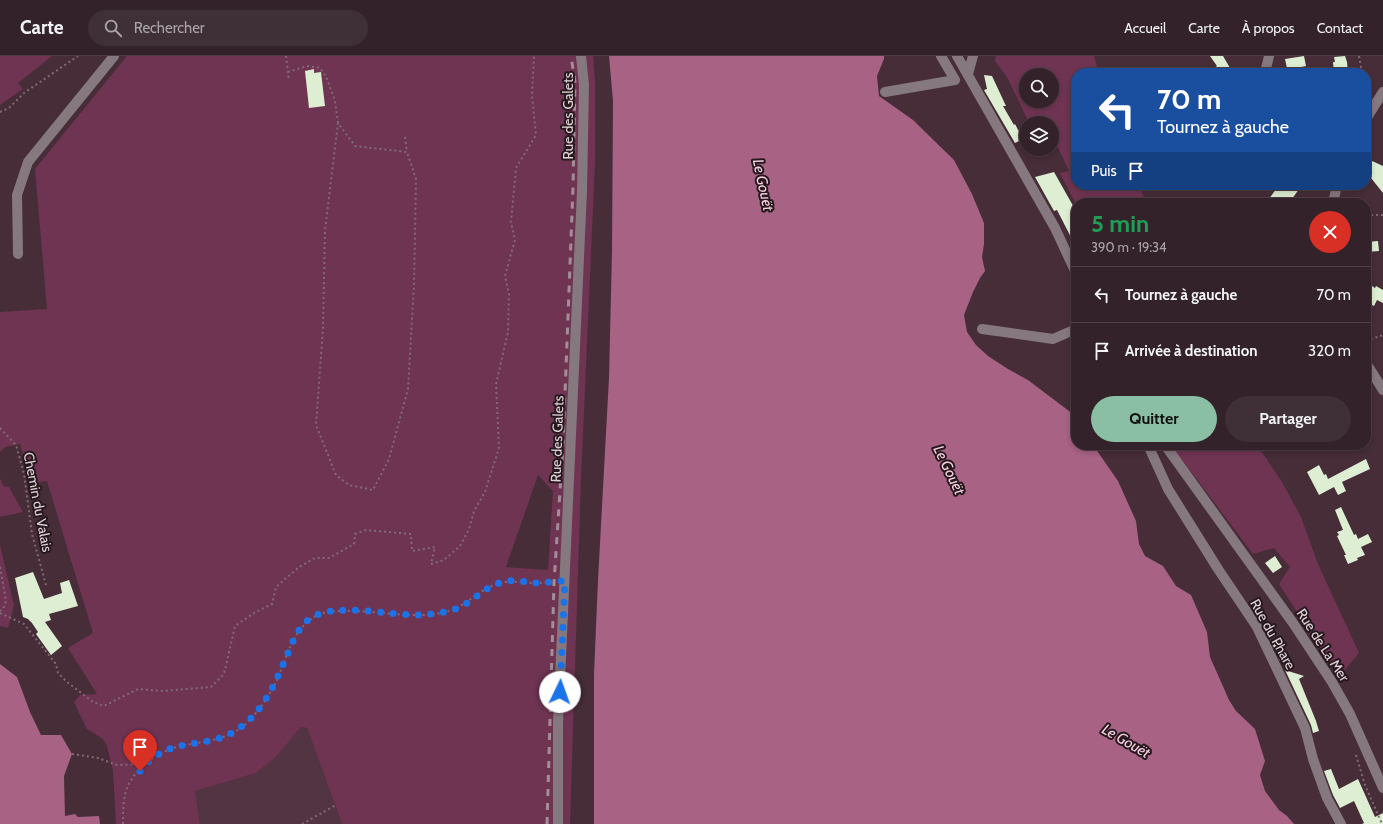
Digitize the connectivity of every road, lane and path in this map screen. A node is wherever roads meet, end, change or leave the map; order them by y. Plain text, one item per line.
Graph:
1 (78, 56) edge
2 (114, 56) edge
3 (286, 56) edge
4 (534, 56) edge
5 (580, 56) edge
6 (941, 56) edge
7 (957, 56) edge
8 (972, 56) edge
9 (1269, 56) edge
10 (1359, 56) edge
11 (1266, 68) edge
12 (1361, 68) edge
13 (288, 72) junction
14 (968, 74) junction
15 (288, 81) dead end
16 (885, 92) dead end
17 (1383, 92) edge
18 (1371, 111) edge
19 (0, 112) edge
20 (338, 123) junction
21 (405, 137) dead end
22 (407, 152) junction
23 (1371, 214) edge
24 (1383, 215) edge
25 (18, 254) dead end
26 (1071, 262) edge
27 (982, 329) dead end
28 (1071, 331) edge
29 (1383, 335) edge
30 (1371, 339) edge
31 (1371, 371) edge
32 (1383, 390) edge
33 (0, 428) edge
34 (1150, 450) edge
35 (1169, 450) edge
36 (0, 566) edge
37 (565, 581) junction
38 (46, 585) dead end
39 (0, 612) edge
40 (1355, 753) dead end
41 (72, 754) dead end
42 (146, 764) junction
43 (1383, 788) edge
44 (336, 805) dead end
45 (123, 824) edge
46 (302, 824) edge
47 (558, 824) edge
48 (1341, 824) edge
49 (1382, 824) edge

1 - 19 path
2 - 25 street
3 - 13 path
4 - 39 path
5 - 37 street, Rue des Galets
6 - 16 street
7 - 14 street
8 - 14 street
9 - 11 street
10 - 12 path
13 - 15 path
13 - 20 path
14 - 26 street
17 - 18 street
20 - 22 path
20 - 22 path
21 - 22 path
23 - 24 path
27 - 28 street
29 - 30 path
31 - 32 street
33 - 38 path, Chemin du Valais
34 - 48 street, Rue du Phare
35 - 43 street, Rue de La Mer
36 - 39 path
37 - 42 path
37 - 47 street, Rue des Galets
40 - 49 path
41 - 42 path
42 - 45 path
44 - 46 path

